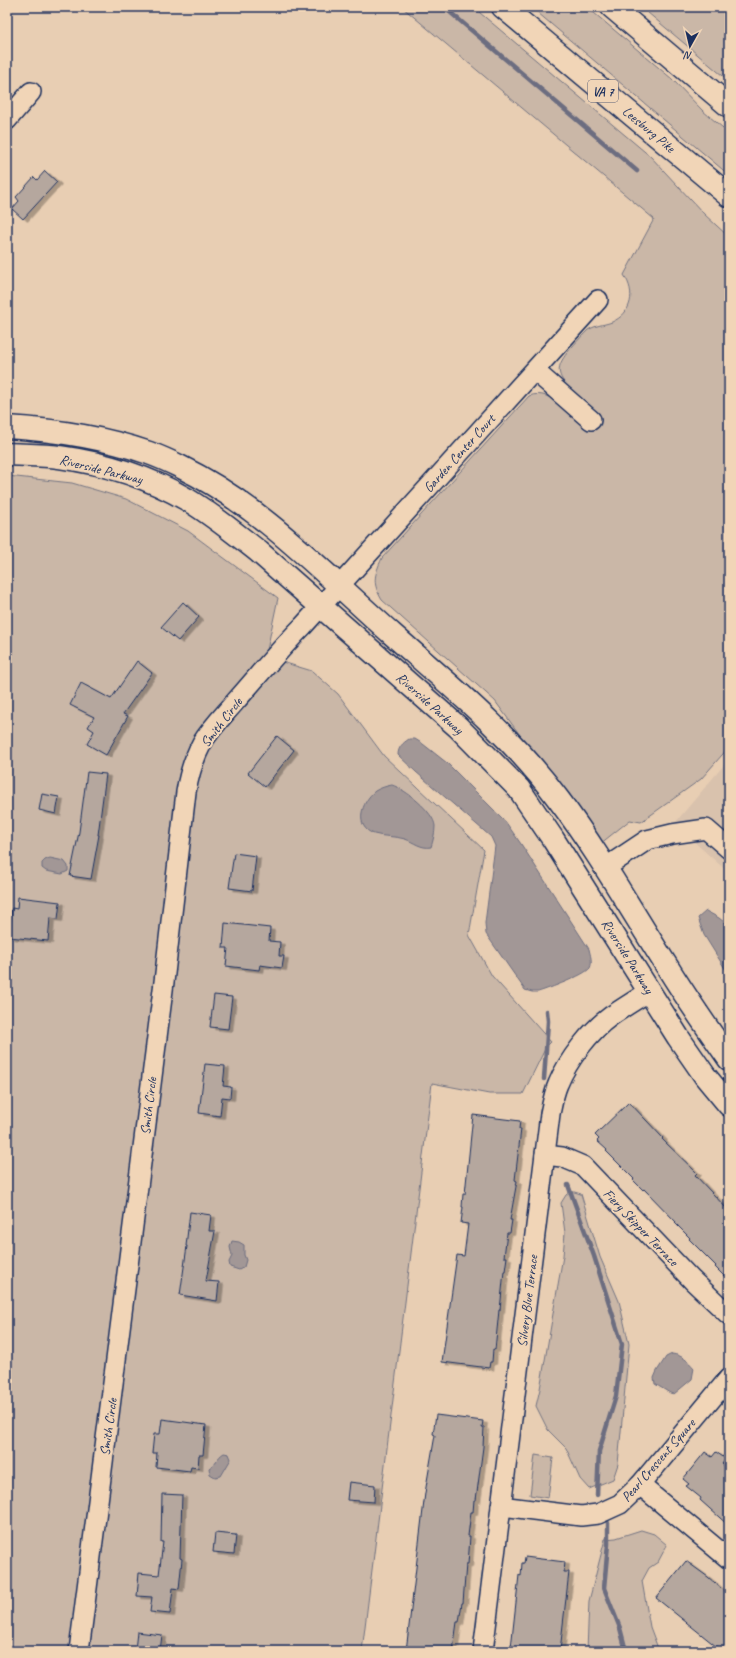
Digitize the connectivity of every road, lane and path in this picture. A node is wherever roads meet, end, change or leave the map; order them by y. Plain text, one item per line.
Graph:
1 (503, 7) edge
2 (612, 7) edge
3 (31, 92) dead end
4 (729, 106) edge
5 (7, 120) edge
6 (729, 196) edge
7 (598, 300) dead end
8 (535, 371) junction
9 (591, 420) dead end
10 (7, 427) edge
11 (7, 454) edge
12 (339, 586) junction
13 (321, 606) junction
14 (729, 849) edge
15 (605, 868) junction
16 (650, 991) junction
17 (729, 1060) edge
18 (729, 1105) edge
19 (545, 1155) junction
20 (729, 1315) edge
21 (729, 1378) edge
22 (640, 1485) junction
23 (501, 1506) junction
24 (729, 1559) edge
25 (79, 1651) edge
26 (483, 1651) edge

1 - 6 main road, Leesburg Pike / VA 7
2 - 4 main road
3 - 5 street
7 - 8 street, Garden Center Court
8 - 9 street
8 - 12 street, Garden Center Court
10 - 12 main road, Riverside Parkway
11 - 13 main road, Riverside Parkway
12 - 13 street, Garden Center Court
12 - 15 main road, Riverside Parkway
13 - 16 main road, Riverside Parkway
13 - 25 street, Smith Circle
14 - 15 street
15 - 17 main road, Riverside Parkway
16 - 18 main road, Riverside Parkway
16 - 19 street, Silvery Blue Terrace
19 - 20 street, Fiery Skipper Terrace
19 - 23 street, Silvery Blue Terrace
21 - 22 street, Pearl Crescent Square
22 - 23 street, Pearl Crescent Square
22 - 24 street
23 - 26 street, Silvery Blue Terrace

